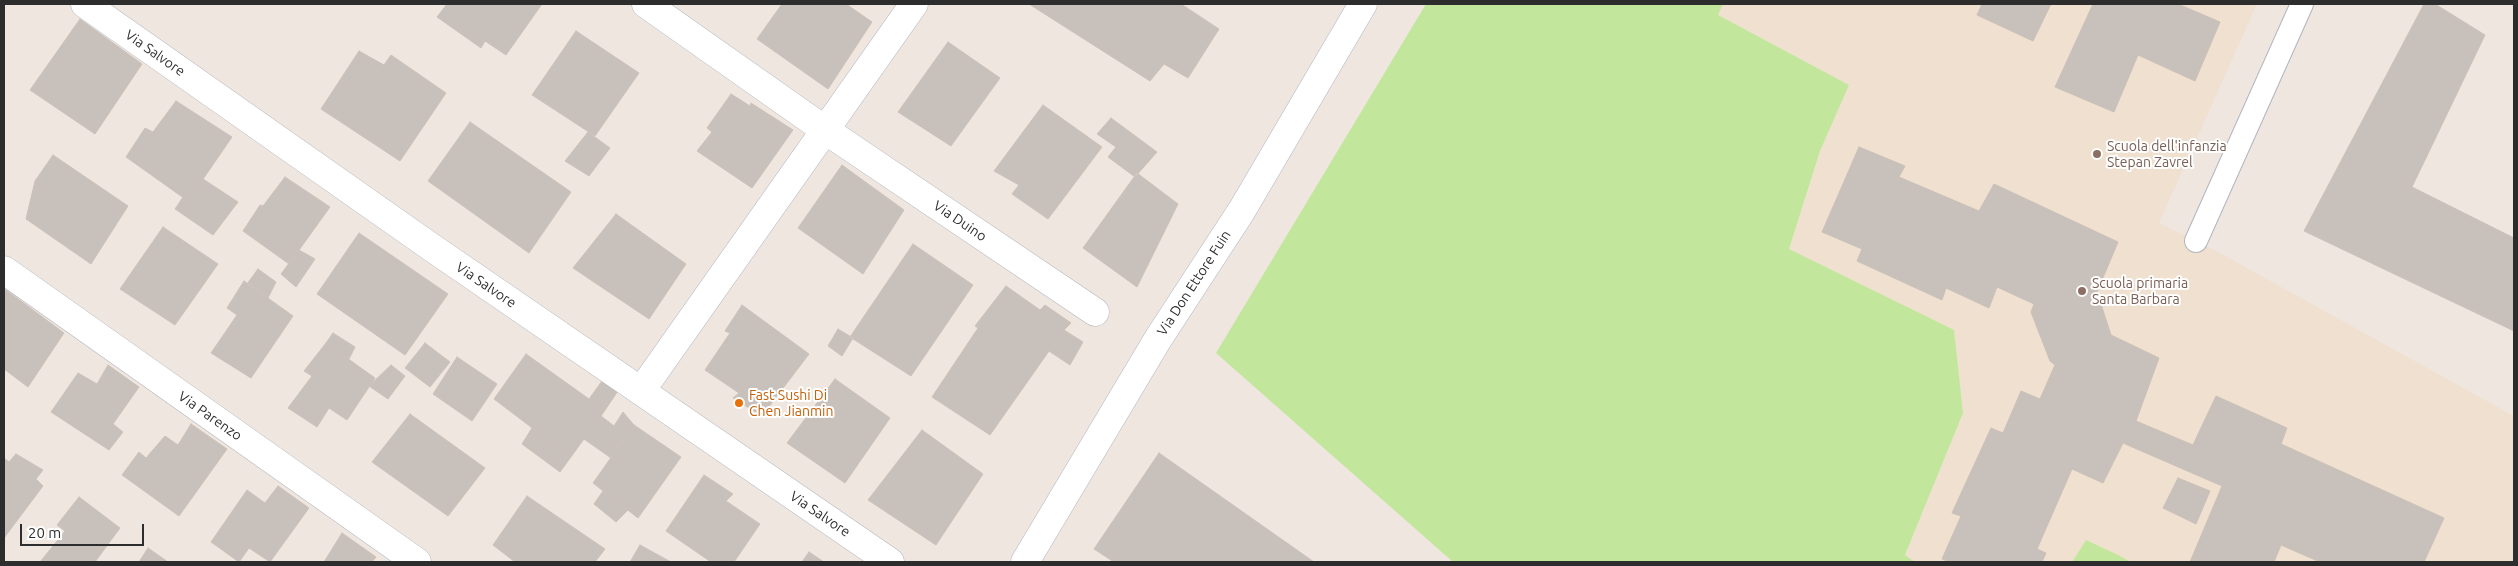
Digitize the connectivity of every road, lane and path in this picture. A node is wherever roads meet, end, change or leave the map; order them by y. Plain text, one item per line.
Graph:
1 (85, 4) edge
2 (646, 4) edge
3 (914, 4) edge
4 (1362, 4) edge
5 (2302, 4) edge
6 (825, 130) junction
7 (2196, 241) dead end
8 (4, 270) edge
9 (1095, 312) dead end
10 (641, 391) junction
11 (417, 562) edge
12 (890, 562) edge
13 (1025, 562) edge

1 - 10 street, Via Salvore
2 - 6 street, Via Duino
3 - 6 street
4 - 13 street, Via Don Ettore Fuin
5 - 7 lane
6 - 9 street, Via Duino
6 - 10 street
8 - 11 street, Via Parenzo
10 - 12 street, Via Salvore

